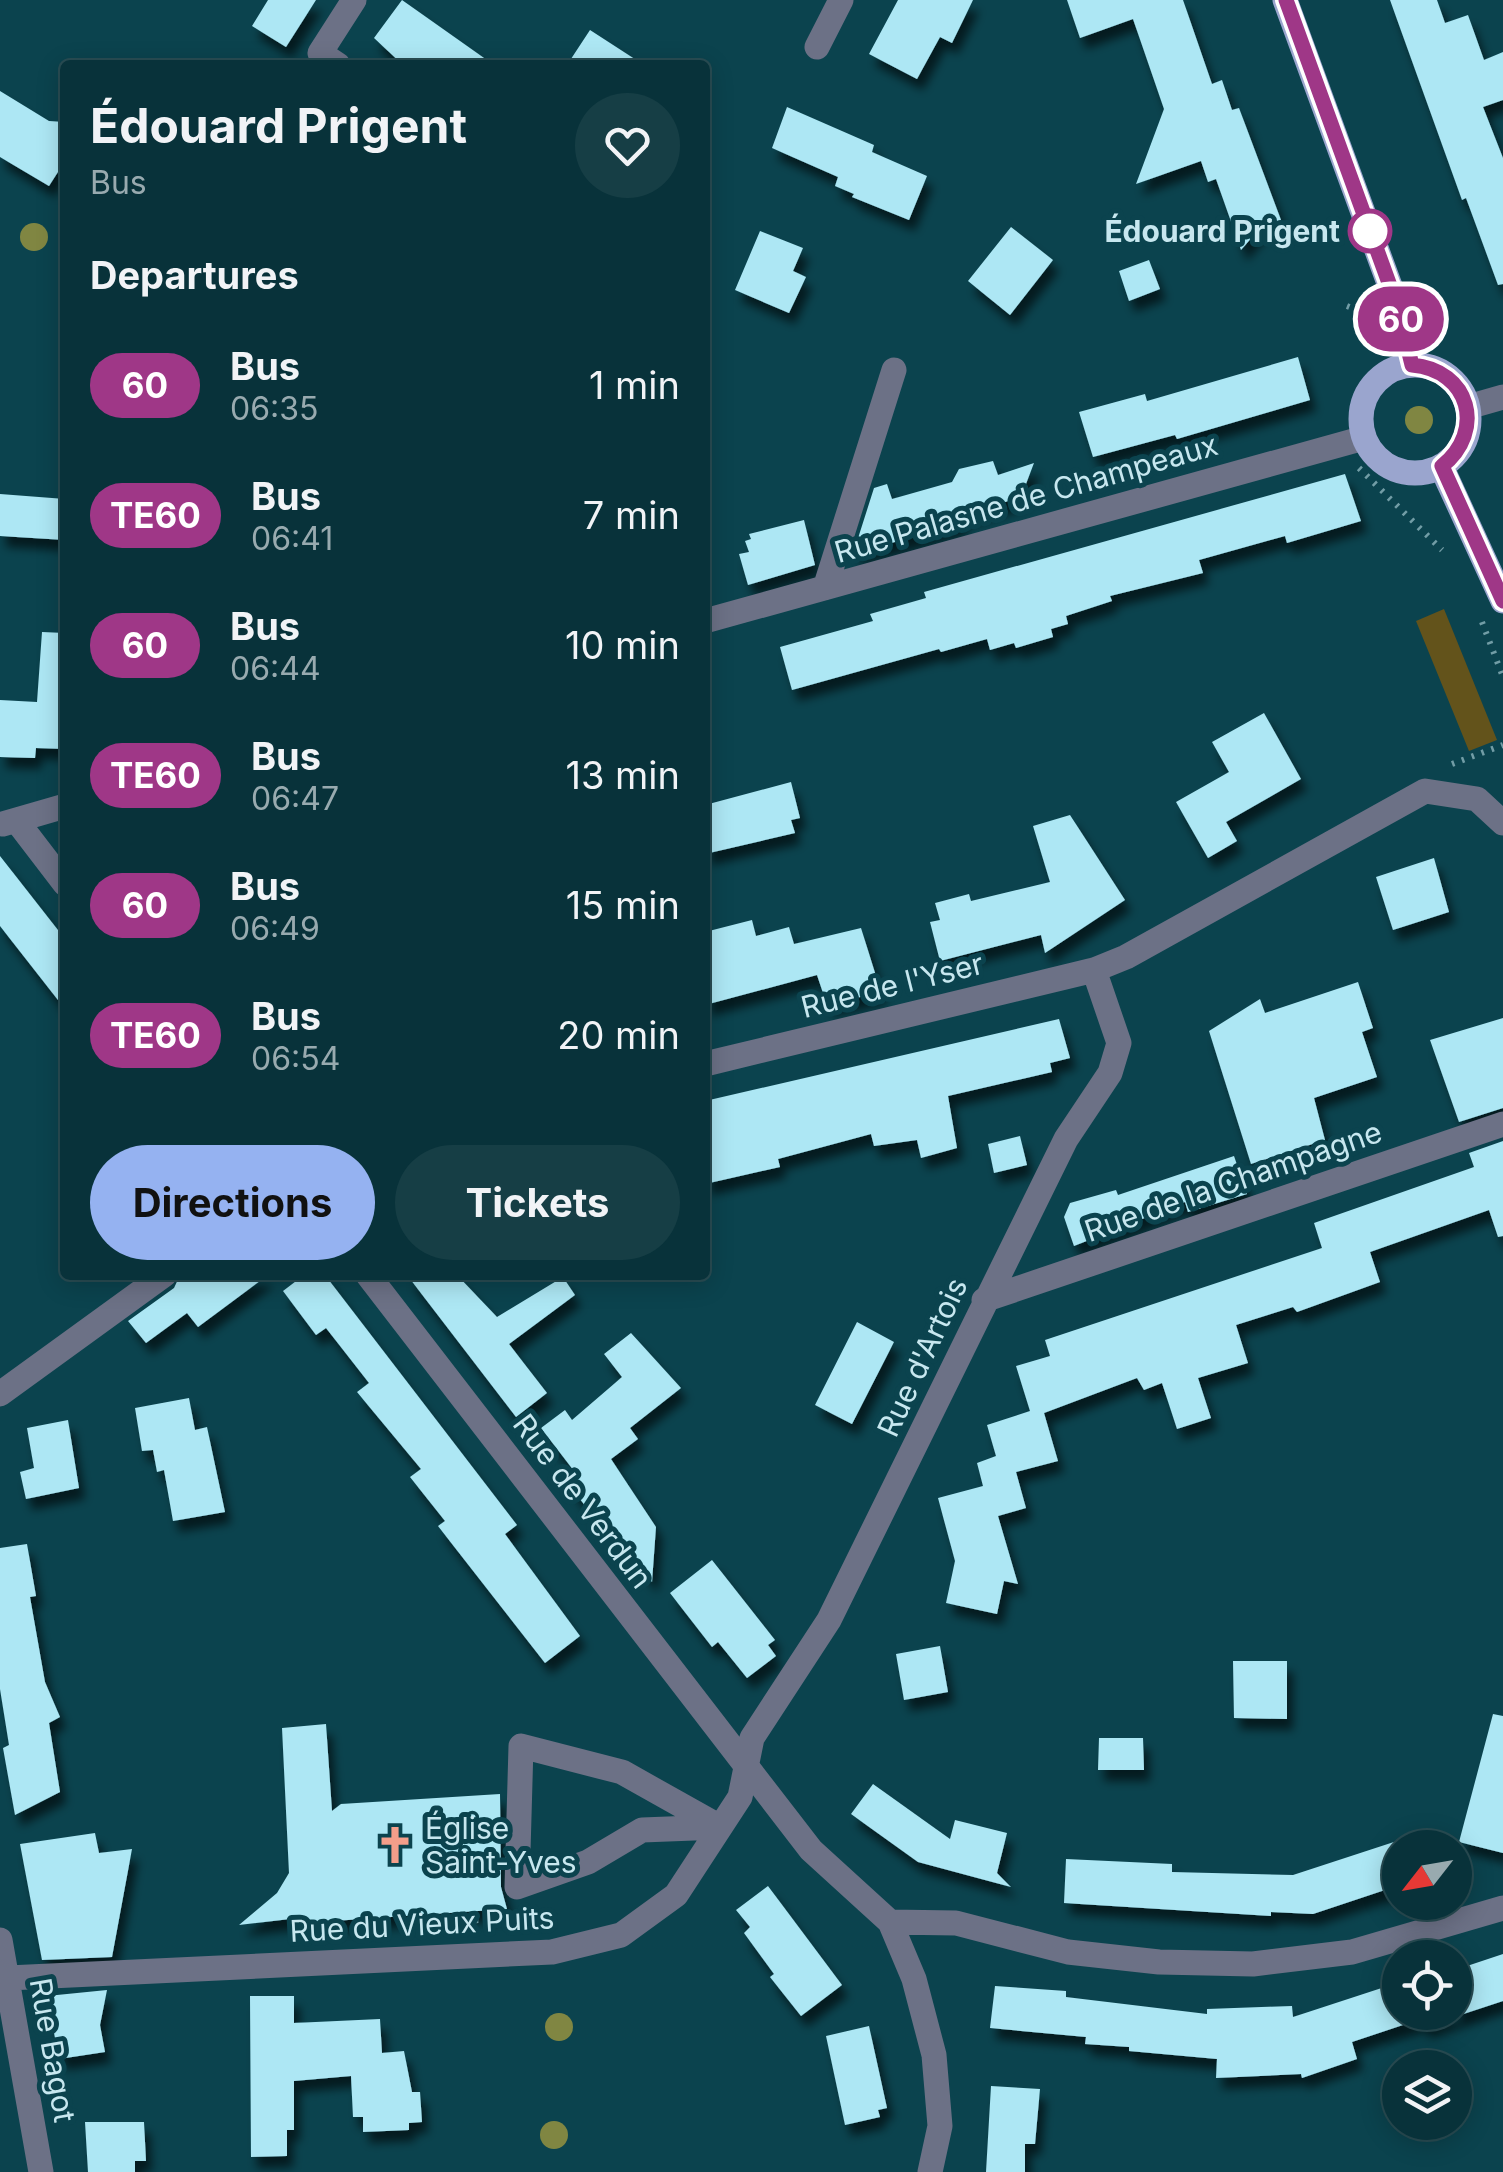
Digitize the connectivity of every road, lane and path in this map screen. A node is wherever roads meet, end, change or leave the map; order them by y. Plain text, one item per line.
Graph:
1 (354, 0) edge
2 (841, 0) edge
3 (1286, 0) edge
4 (817, 47) dead end
5 (330, 60) edge
6 (1412, 365) junction
7 (894, 370) dead end
8 (1503, 397) edge
9 (1468, 406) junction
10 (1364, 438) junction
11 (1442, 466) junction
12 (1438, 544) dead end
13 (825, 588) junction
14 (1503, 601) edge
15 (710, 620) edge
16 (60, 807) edge
17 (1503, 822) edge
18 (8, 823) edge
19 (60, 879) edge
20 (1094, 970) junction
21 (710, 1063) edge
22 (1503, 1124) edge
23 (157, 1280) edge
24 (372, 1280) edge
25 (984, 1300) junction
26 (0, 1394) edge
27 (746, 1767) junction
28 (720, 1827) junction
29 (1503, 1908) edge
30 (462, 1912) dead end
31 (514, 1918) dead end
32 (890, 1922) junction
33 (0, 1940) edge
34 (8, 1978) junction
35 (41, 2172) edge
36 (930, 2172) edge

1 - 5 street
2 - 4 street
3 - 6 main road
6 - 9 main road
6 - 10 main road
7 - 13 street
8 - 9 street
9 - 11 main road
10 - 11 main road
10 - 12 path
10 - 13 street, Rue Palasne de Champeaux
11 - 14 main road
13 - 15 street, Rue Palasne de Champeaux
16 - 18 street
17 - 20 street
18 - 19 street
20 - 21 street, Rue de l'Yser
20 - 25 street, Rue d'Artois
22 - 25 street, Rue de la Champagne
23 - 26 street
24 - 27 street, Rue de Verdun
25 - 27 street, Rue d'Artois
27 - 28 street, Rue du Vieux Puits
27 - 32 street, Rue de Verdun
28 - 28 street
28 - 34 street, Rue du Vieux Puits
29 - 32 street
30 - 31 path
32 - 36 street
33 - 34 street, Rue Bagot
34 - 35 street, Rue Bagot

